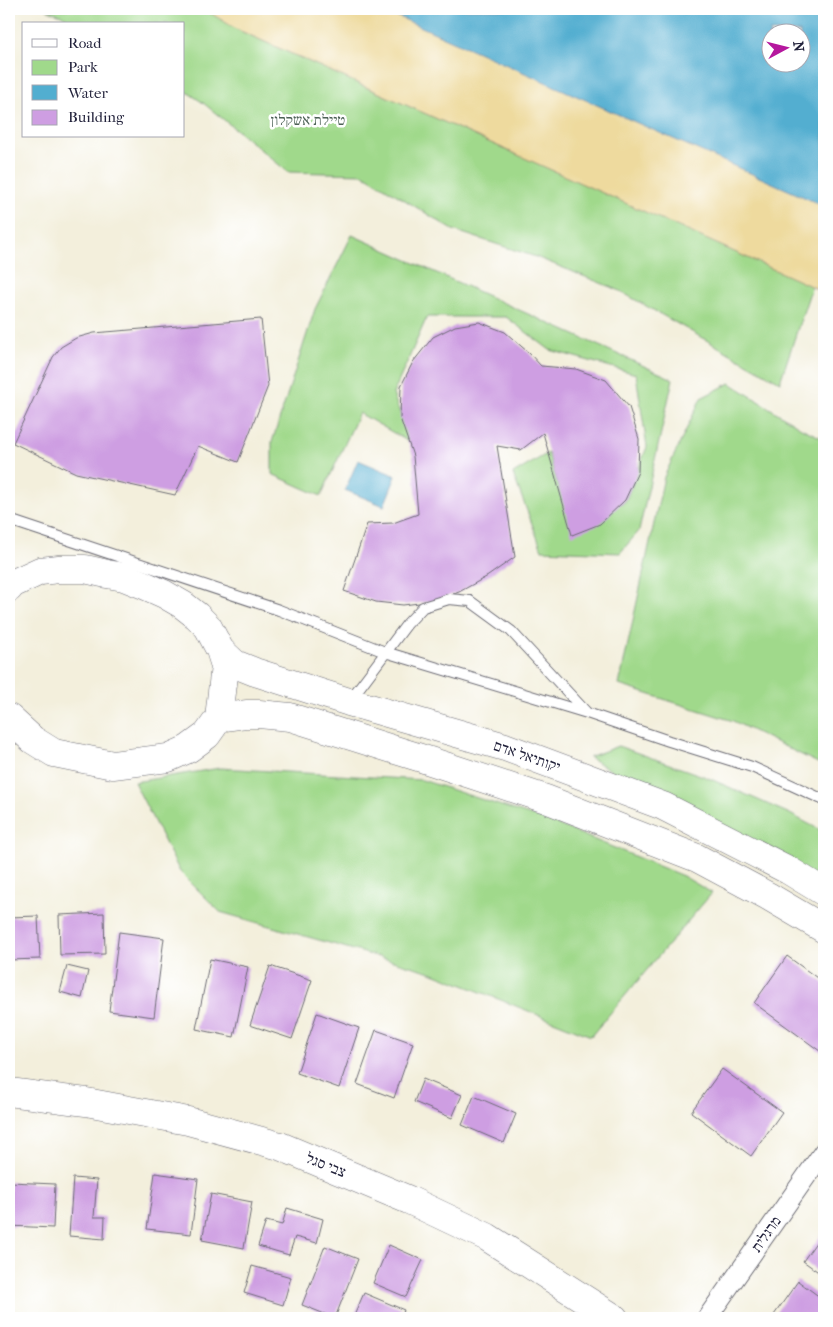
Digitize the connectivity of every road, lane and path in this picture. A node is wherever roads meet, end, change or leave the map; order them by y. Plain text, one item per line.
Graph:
1 (9, 520) edge
2 (9, 571) edge
3 (40, 572) junction
4 (9, 588) edge
5 (220, 650) junction
6 (385, 652) junction
7 (349, 702) junction
8 (586, 713) junction
9 (9, 718) edge
10 (219, 718) junction
11 (21, 740) edge
12 (824, 800) edge
13 (824, 892) edge
14 (824, 928) edge
15 (9, 1092) edge
16 (824, 1151) edge
17 (614, 1318) edge
18 (708, 1318) edge

1 - 6 lane
2 - 3 main road
3 - 4 main road
3 - 5 main road
5 - 7 main road, יקותיאל אדם
5 - 10 main road
6 - 7 lane
6 - 8 lane
6 - 8 lane
7 - 13 main road, יקותיאל אדם
8 - 12 lane
9 - 11 main road
10 - 11 main road
10 - 14 main road
15 - 17 main road, צבי סגל
16 - 18 street, מרגלית

